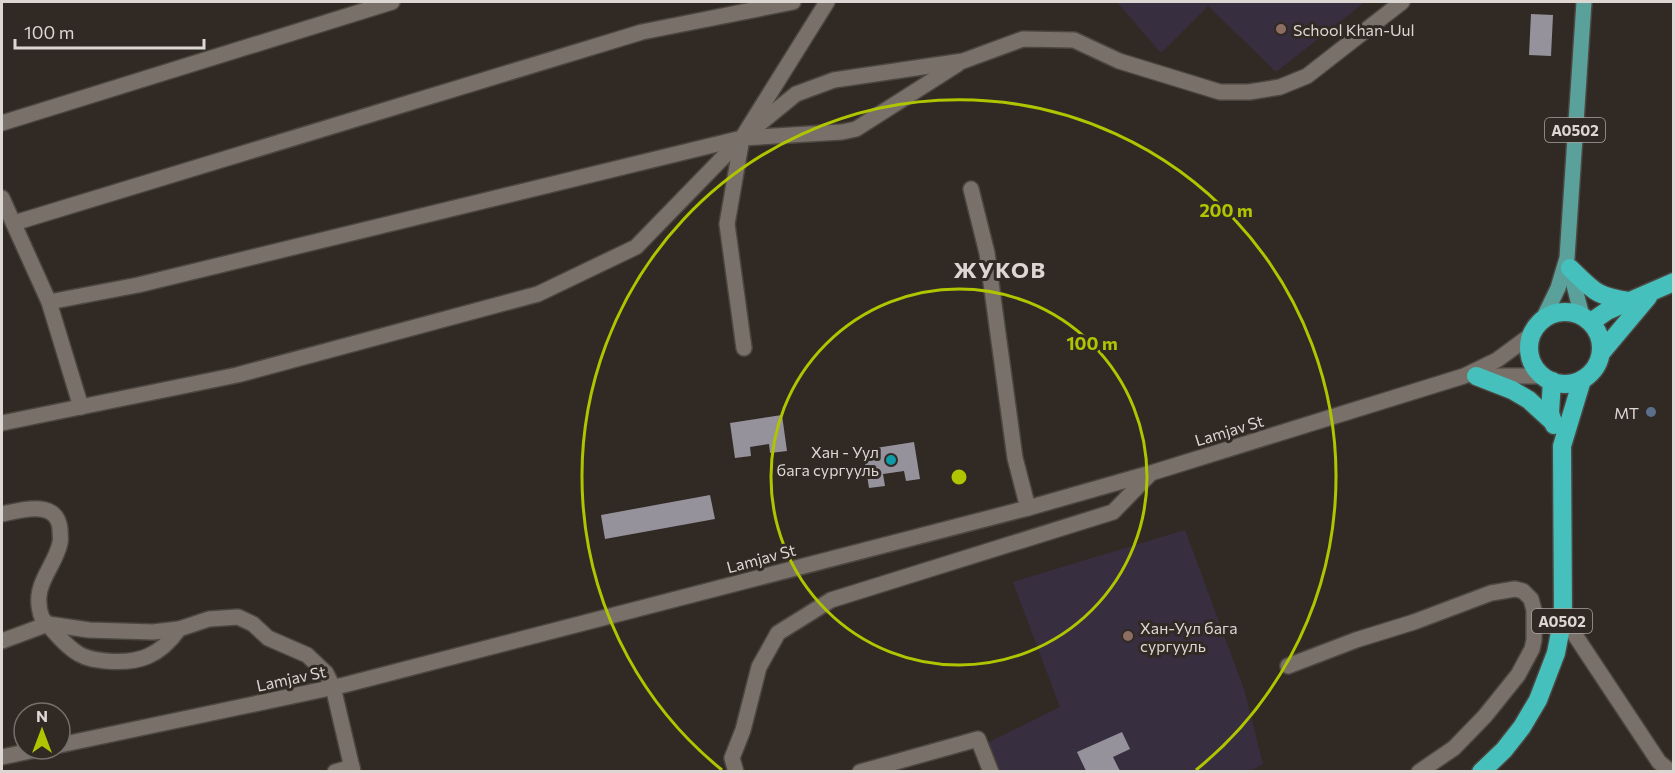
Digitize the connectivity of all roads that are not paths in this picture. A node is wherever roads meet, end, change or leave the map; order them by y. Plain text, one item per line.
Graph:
1 (392, 2) edge
2 (793, 2) edge
3 (827, 2) edge
4 (1402, 2) edge
5 (1584, 2) edge
6 (963, 61) junction
7 (2, 123) edge
8 (742, 138) junction
9 (971, 189) dead end
10 (2, 198) edge
11 (14, 223) junction
12 (1568, 263) junction
13 (1674, 282) edge
14 (1653, 291) junction
15 (1630, 301) junction
16 (49, 302) junction
17 (1543, 319) junction
18 (1587, 319) junction
19 (1531, 335) junction
20 (744, 348) dead end
21 (1601, 353) junction
22 (1470, 376) junction
23 (1547, 379) junction
24 (1582, 380) junction
25 (81, 407) junction
26 (2, 423) edge
27 (1554, 423) junction
28 (1562, 446) junction
29 (1151, 473) junction
30 (1028, 508) junction
31 (2, 514) edge
32 (1563, 617) junction
33 (48, 624) junction
34 (179, 629) junction
35 (2, 641) edge
36 (1288, 666) dead end
37 (333, 687) junction
38 (72, 742) edge
39 (353, 769) edge
40 (335, 771) edge
41 (736, 771) edge
42 (860, 771) edge
43 (991, 771) edge
44 (1419, 771) edge
45 (1481, 771) edge
46 (1671, 771) edge

1 - 7 street
2 - 11 street
3 - 8 street
4 - 6 street
5 - 12 main road, A0502
6 - 8 street
6 - 8 street
8 - 16 street
8 - 20 street
8 - 25 street
9 - 30 street
10 - 11 street
11 - 16 street
12 - 15 highway
12 - 17 main road, A0502
12 - 18 main road, A0502
13 - 14 highway
14 - 15 highway
14 - 21 highway
15 - 18 highway
16 - 25 street
17 - 18 highway
17 - 19 highway, A0502
18 - 21 highway, A0502
19 - 22 street
19 - 23 highway
21 - 24 highway, A0502
22 - 23 street
22 - 27 highway
22 - 29 street, Lamjav St
23 - 24 highway
23 - 27 highway, A0502
24 - 28 highway, A0502
25 - 26 street
27 - 28 highway, A0502
28 - 32 highway, A0502
29 - 30 street, Lamjav St
29 - 41 street
30 - 37 street, Lamjav St
31 - 33 street
32 - 45 highway, A0502
32 - 46 street
33 - 34 street
33 - 34 street
33 - 35 street
34 - 37 street
36 - 44 street
37 - 38 street, Lamjav St
37 - 39 street
39 - 40 street
42 - 43 street

